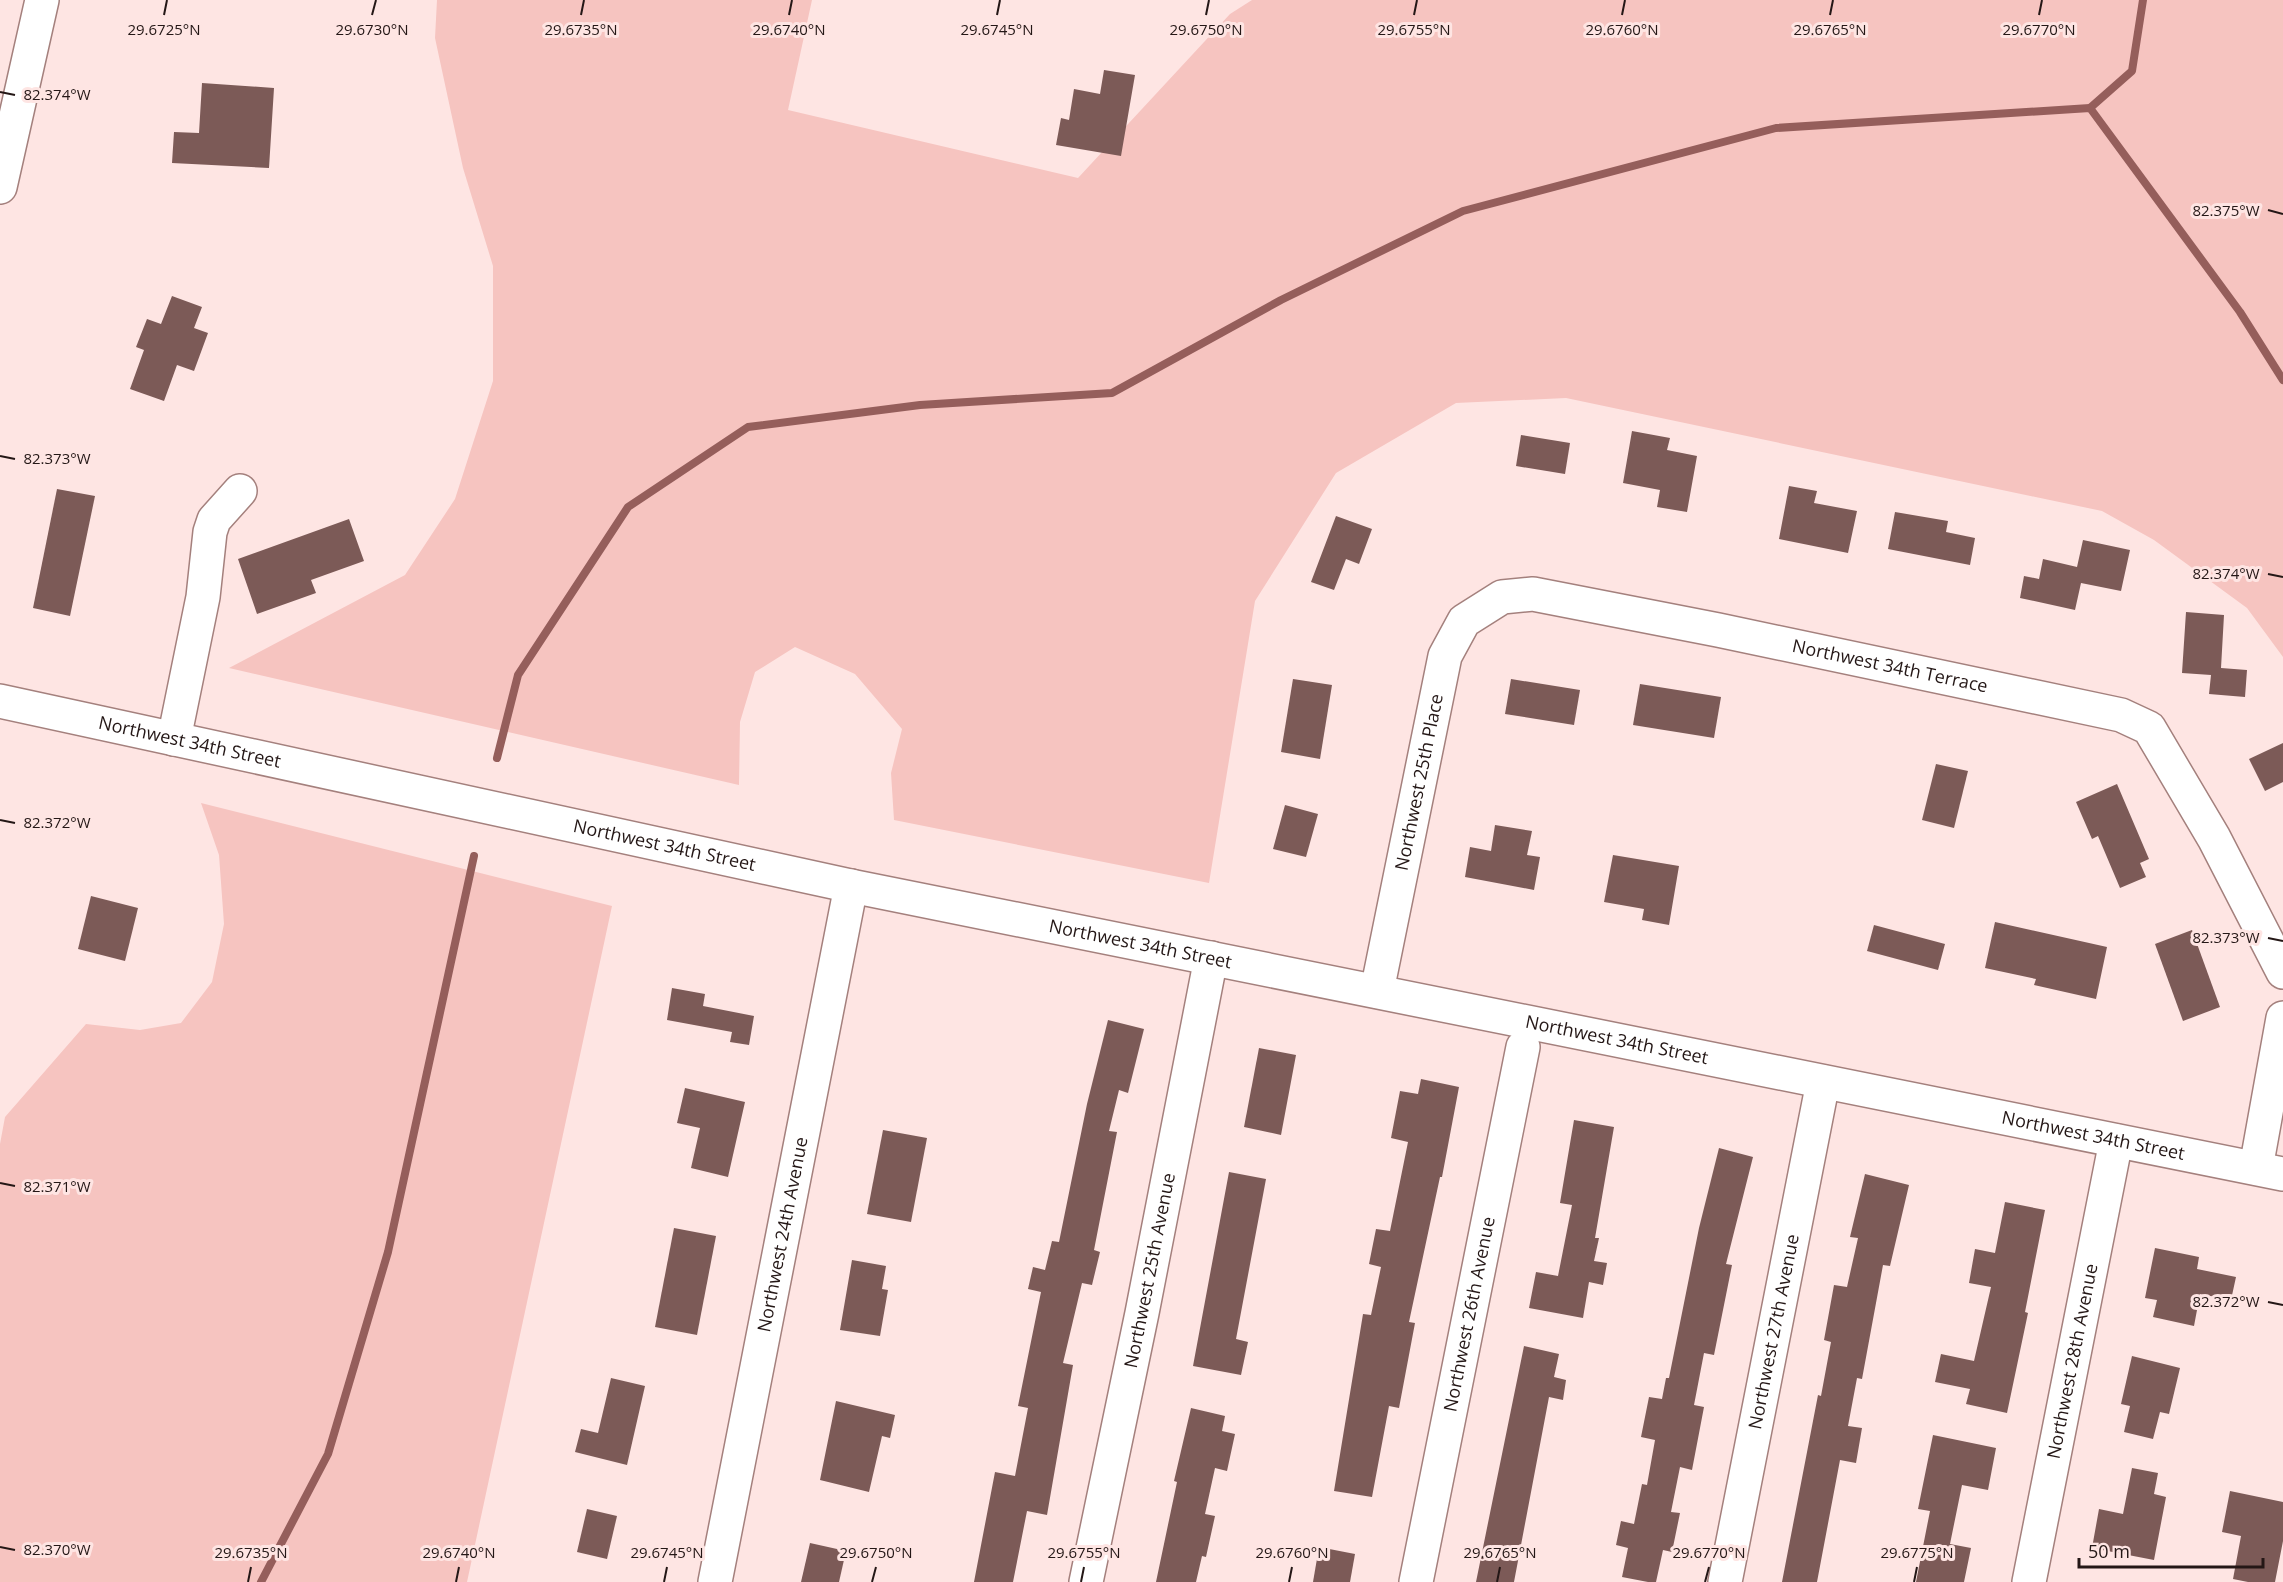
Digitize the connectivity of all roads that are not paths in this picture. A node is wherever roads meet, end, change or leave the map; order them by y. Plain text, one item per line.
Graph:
1 (42, 0) edge
2 (0, 187) edge
3 (240, 491) dead end
4 (1502, 597) joint
5 (0, 701) edge
6 (174, 739) junction
7 (851, 886) junction
8 (1211, 958) junction
9 (2283, 972) edge
10 (1377, 991) junction
11 (2283, 1018) edge
12 (1522, 1047) dead end
13 (1823, 1082) junction
14 (2116, 1140) junction
15 (2269, 1171) edge
16 (715, 1582) edge
17 (1086, 1582) edge
18 (1416, 1582) edge
19 (1725, 1582) edge
20 (2030, 1582) edge

1 - 2 street
3 - 6 street
4 - 9 street, Northwest 34th Terrace
4 - 10 street, Northwest 25th Place
5 - 6 street, Northwest 34th Street
6 - 7 street, Northwest 34th Street
7 - 8 street, Northwest 34th Street
7 - 16 street, Northwest 24th Avenue
8 - 10 street, Northwest 34th Street
8 - 17 street, Northwest 25th Avenue
10 - 13 street, Northwest 34th Street
11 - 15 street
12 - 18 street, Northwest 26th Avenue
13 - 14 street, Northwest 34th Street
13 - 19 street, Northwest 27th Avenue
14 - 15 street, Northwest 34th Street
14 - 20 street, Northwest 28th Avenue

